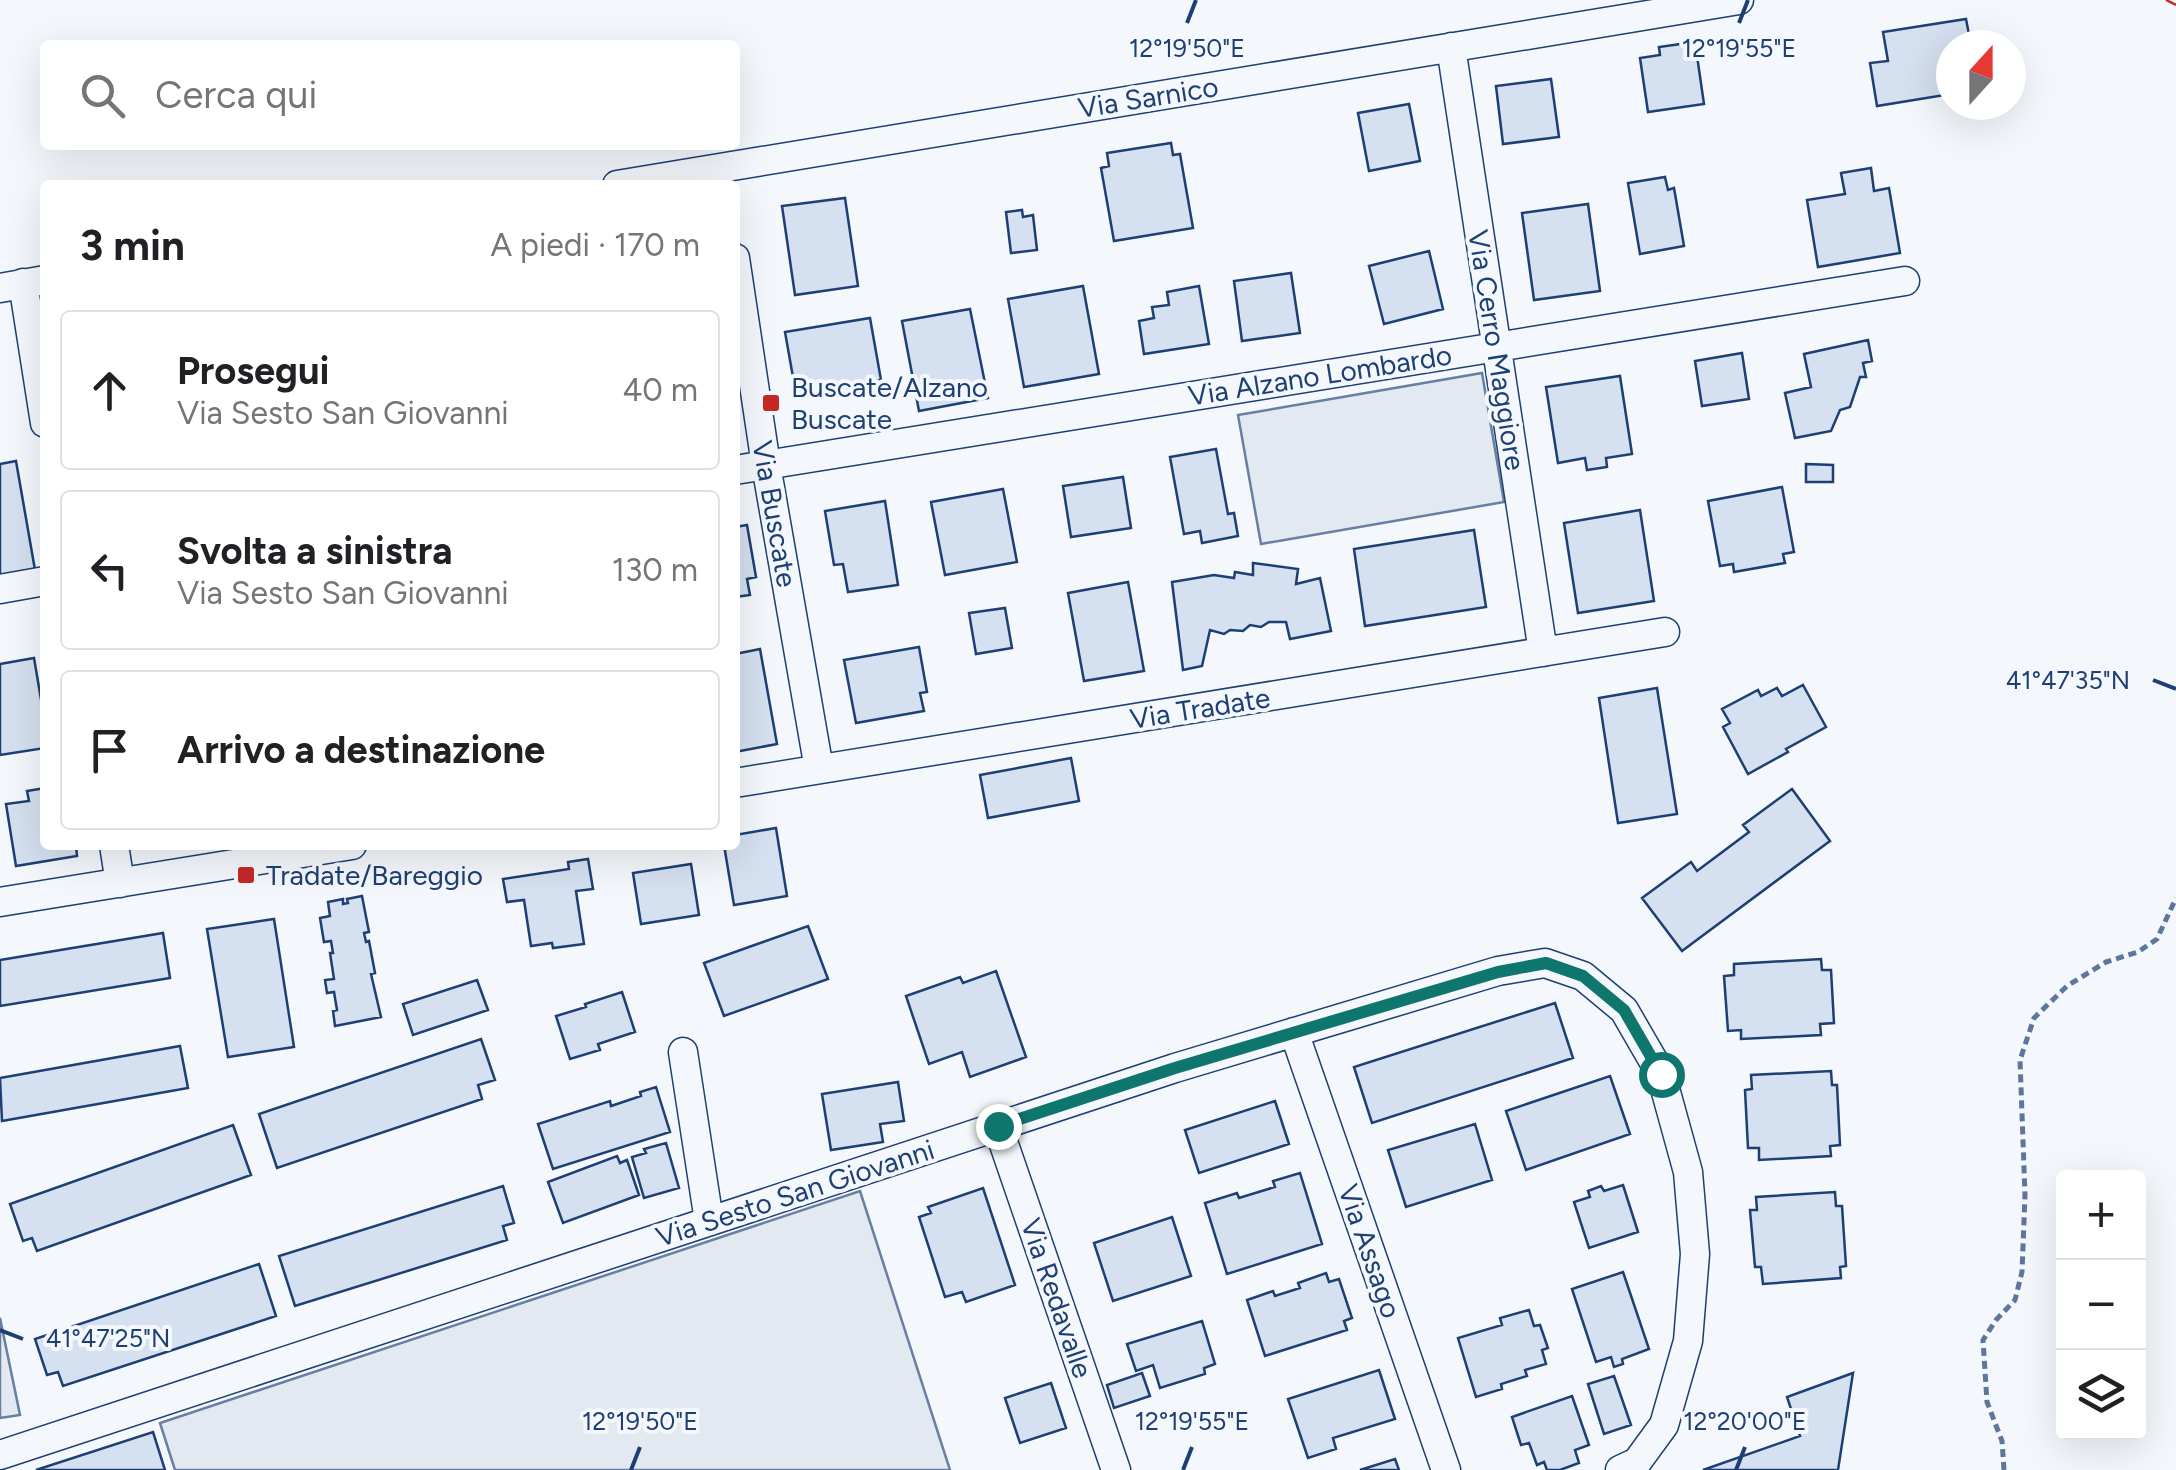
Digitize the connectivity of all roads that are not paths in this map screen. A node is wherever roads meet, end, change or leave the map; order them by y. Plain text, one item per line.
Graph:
1 (1739, 0) edge
2 (1451, 48) junction
3 (723, 176) edge
4 (675, 180) edge
5 (1905, 281) dead end
6 (23, 284) edge
7 (740, 291) edge
8 (1496, 347) junction
9 (40, 391) edge
10 (766, 465) junction
11 (740, 469) edge
12 (40, 582) edge
13 (0, 590) edge
14 (1665, 632) dead end
15 (1543, 652) junction
16 (819, 770) junction
17 (740, 782) edge
18 (115, 850) edge
19 (321, 850) edge
20 (120, 882) junction
21 (0, 902) edge
22 (1294, 1032) junction
23 (683, 1052) dead end
24 (998, 1126) junction
25 (709, 1222) junction
26 (0, 1455) edge
27 (1116, 1470) edge
28 (1446, 1470) edge
29 (1620, 1470) edge

1 - 2 street, Via Sarnico
2 - 3 street, Via Sarnico
2 - 8 street, Via Cerro Maggiore
3 - 4 street, Via Sarnico
5 - 8 street, Via Alzano Lombardo
6 - 9 street
7 - 10 street, Via Buscate
8 - 10 street, Via Alzano Lombardo
8 - 15 street, Via Cerro Maggiore
10 - 11 street, Via Alzano Lombardo
10 - 16 street, Via Buscate
12 - 13 street
14 - 15 street, Via Tradate
15 - 16 street, Via Tradate
16 - 17 street, Via Tradate
18 - 20 street
19 - 20 street
20 - 21 street
22 - 24 street, Via Sesto San Giovanni
22 - 28 street, Via Assago
22 - 29 street, Via Sesto San Giovanni
23 - 25 street
24 - 25 street, Via Sesto San Giovanni
24 - 27 street, Via Redavalle
25 - 26 street, Via Sesto San Giovanni

